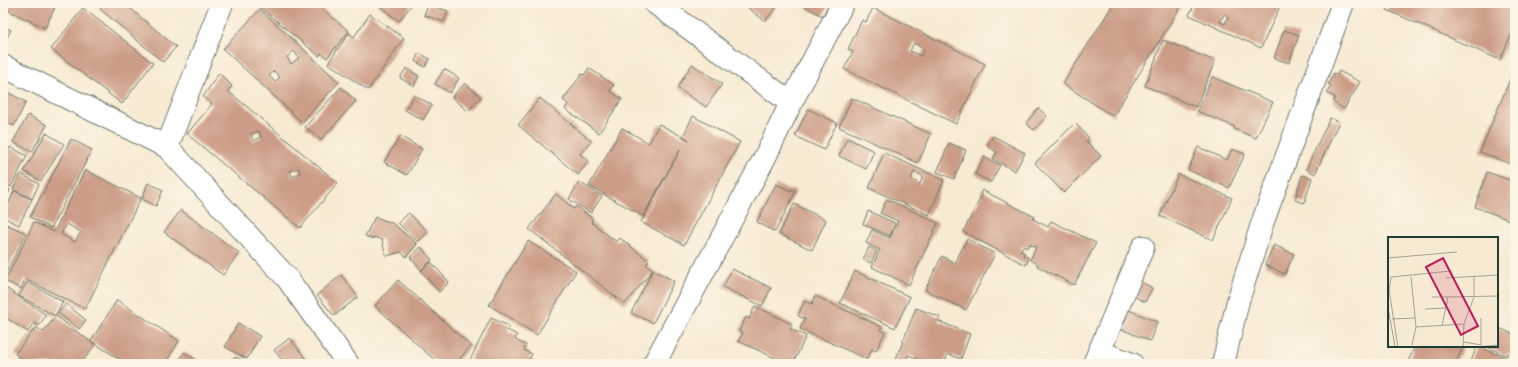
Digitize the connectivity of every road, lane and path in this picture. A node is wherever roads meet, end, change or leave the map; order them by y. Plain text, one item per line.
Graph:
1 (222, 3) edge
2 (655, 3) edge
3 (843, 3) edge
4 (1343, 3) edge
5 (3, 66) edge
6 (791, 103) junction
7 (167, 147) junction
8 (1143, 247) dead end
9 (1097, 358) edge
10 (348, 364) edge
11 (654, 364) edge
12 (1132, 364) edge
13 (1223, 364) edge

1 - 7 street
2 - 6 street
3 - 6 street
4 - 13 street
5 - 7 street
6 - 11 street
7 - 10 street
8 - 9 street
9 - 12 street

